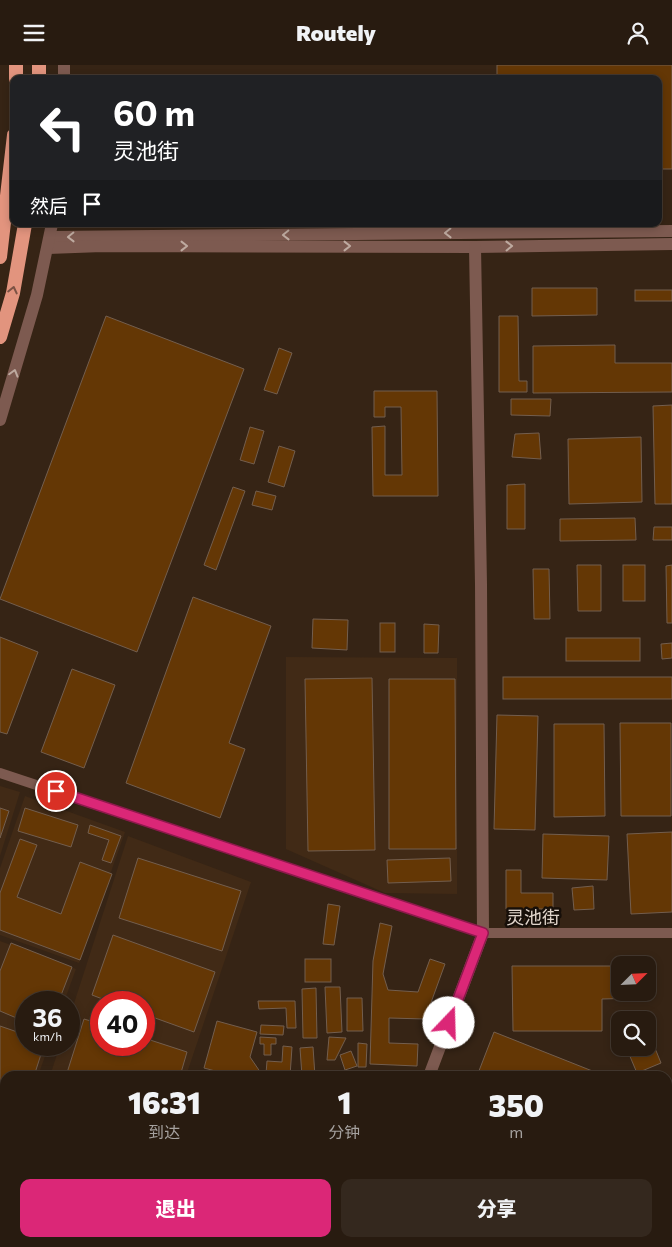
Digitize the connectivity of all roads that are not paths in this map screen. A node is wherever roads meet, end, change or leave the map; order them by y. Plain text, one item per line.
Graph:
1 (10, 170) edge
2 (24, 227) edge
3 (52, 227) edge
4 (672, 231) edge
5 (49, 243) junction
6 (672, 244) edge
7 (475, 247) junction
8 (0, 257) edge
9 (0, 337) edge
10 (0, 420) edge
11 (0, 773) edge
12 (483, 933) junction
13 (672, 933) edge
14 (431, 1071) edge

1 - 8 highway
9 -> 2 highway
3 - 5 street
4 -> 5 street
5 -> 7 street
10 -> 5 street
7 -> 6 street
7 - 12 street
11 - 12 street, 灵池街
12 - 13 street, 灵池街
12 - 14 street

